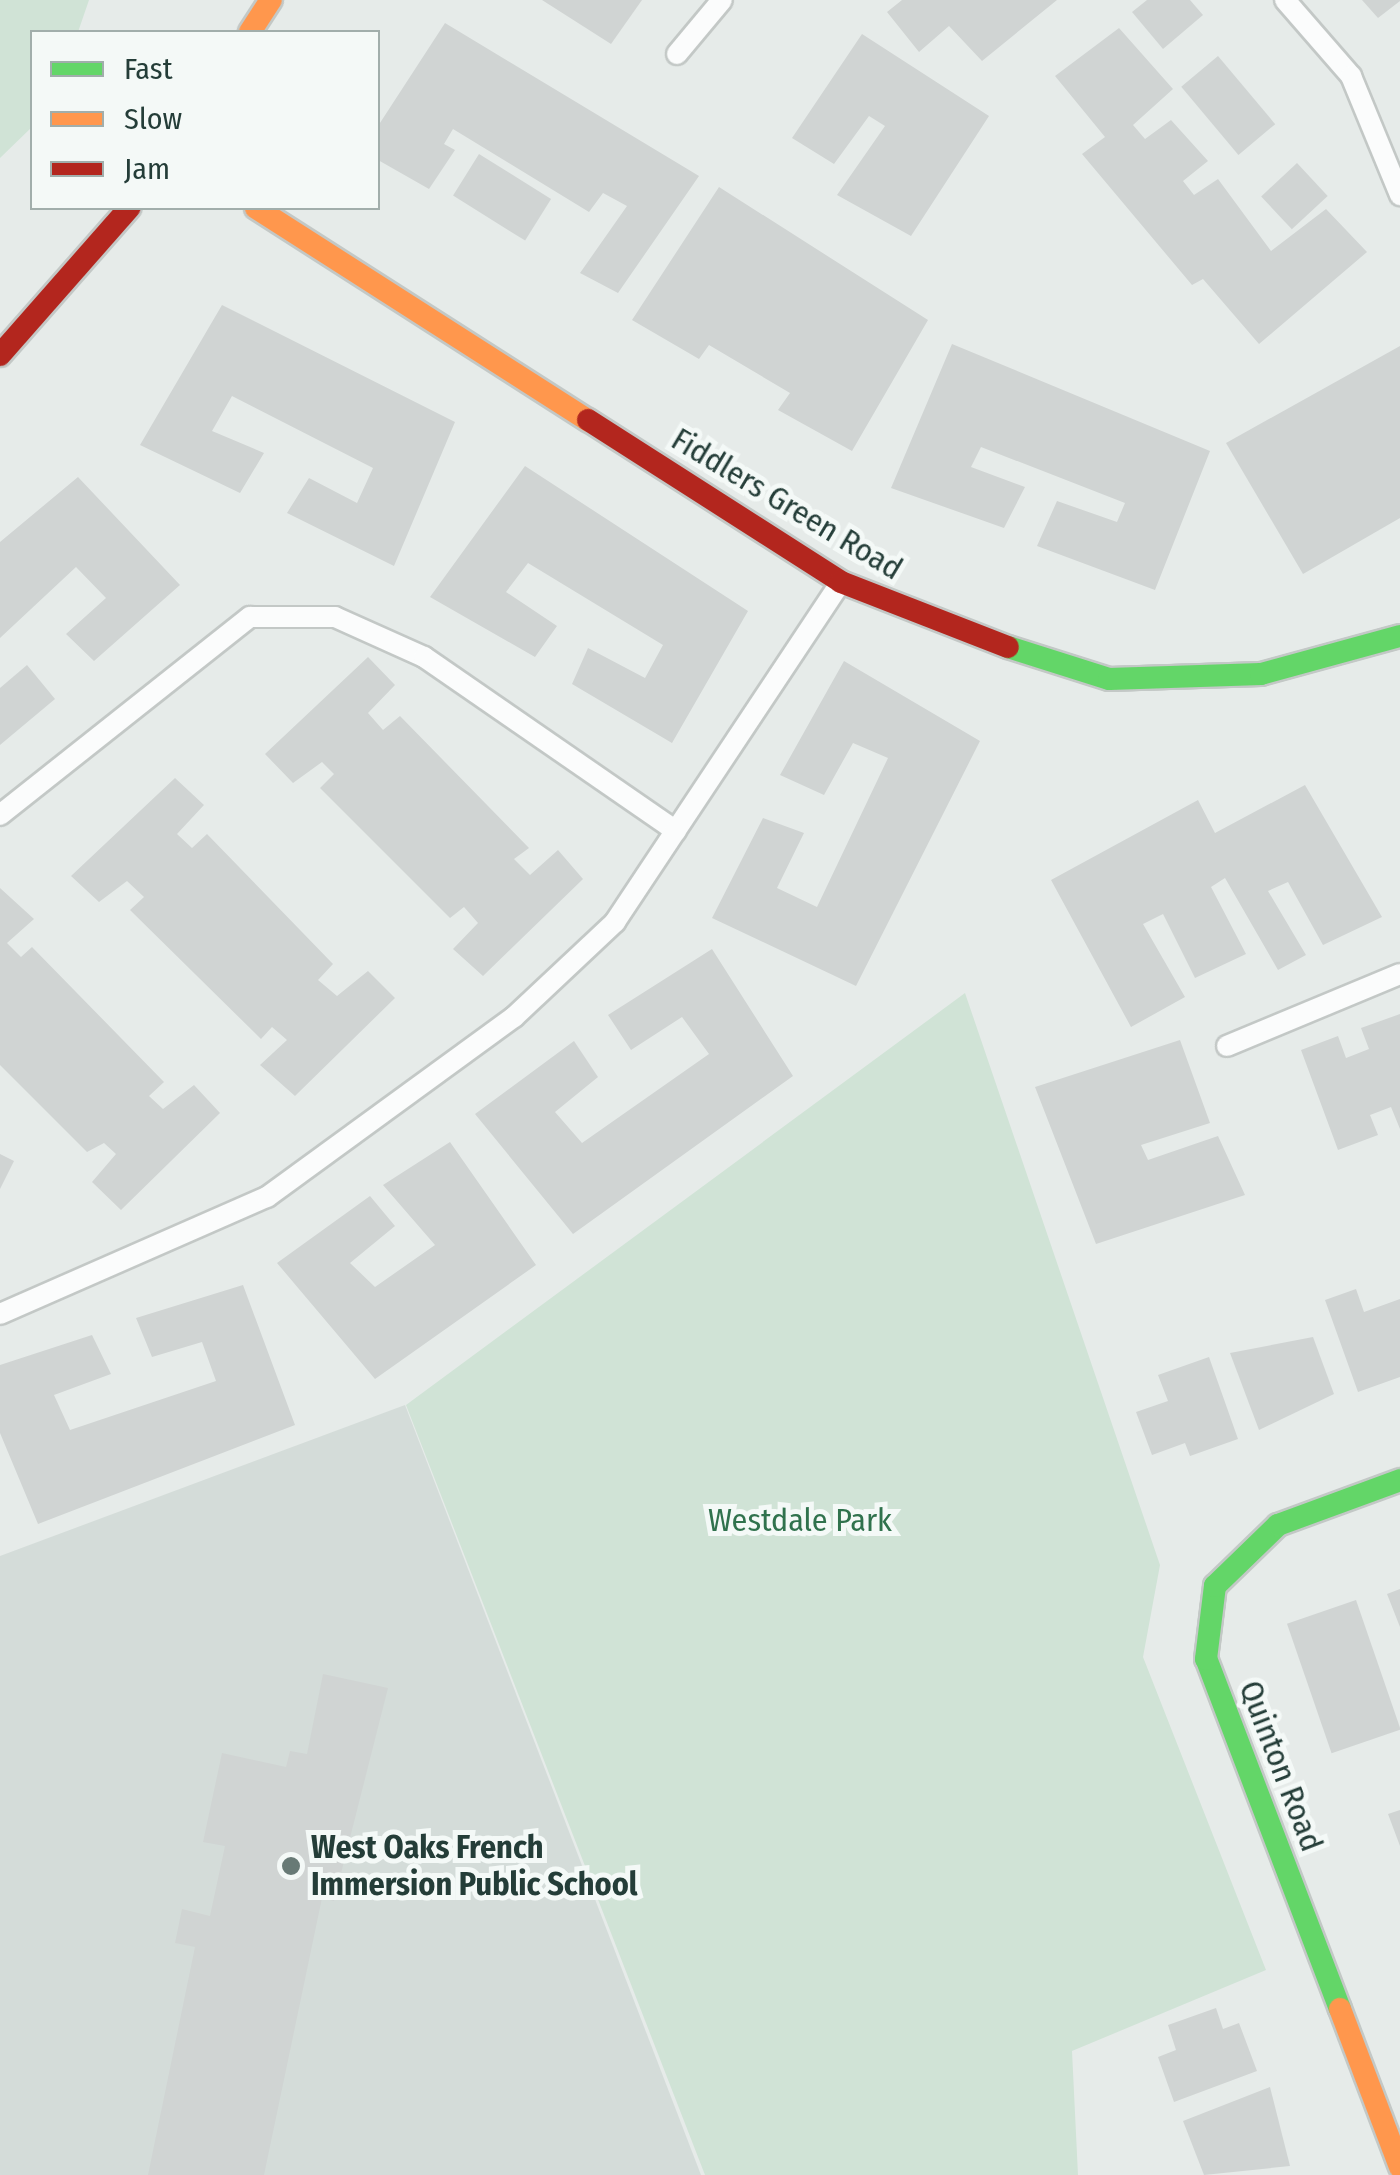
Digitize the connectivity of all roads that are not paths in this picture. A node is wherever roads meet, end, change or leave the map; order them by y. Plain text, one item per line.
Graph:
1 (271, 0) edge
2 (722, 0) edge
3 (1285, 0) edge
4 (251, 30) edge
5 (677, 54) dead end
6 (1400, 195) edge
7 (127, 210) edge
8 (259, 210) edge
9 (0, 355) edge
10 (841, 582) junction
11 (1400, 636) edge
12 (0, 815) edge
13 (676, 831) junction
14 (1400, 974) edge
15 (1227, 1046) dead end
16 (0, 1314) edge
17 (1400, 1480) edge
18 (1400, 2168) edge

1 - 4 street
2 - 5 lane
3 - 6 lane
7 - 9 street
8 - 10 street, Fiddlers Green Road
10 - 11 street, Fiddlers Green Road
10 - 13 lane
12 - 13 lane
13 - 16 lane
14 - 15 lane
17 - 18 street, Quinton Road

